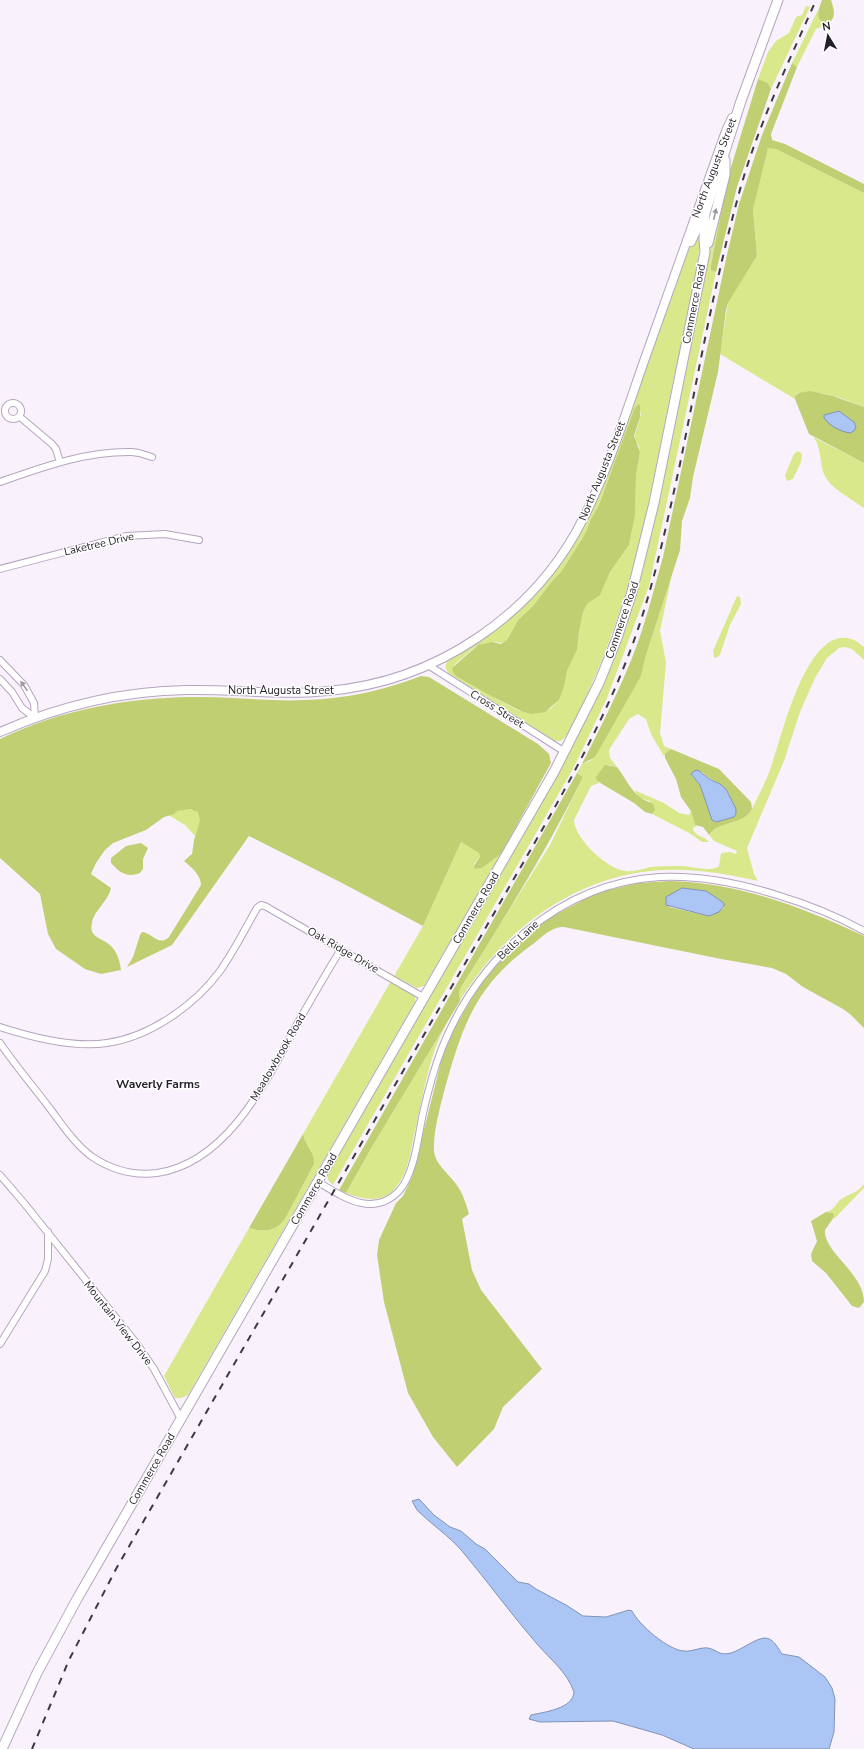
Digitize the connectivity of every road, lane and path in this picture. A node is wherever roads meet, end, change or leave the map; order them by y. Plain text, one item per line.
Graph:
1 (778, 0) edge
2 (741, 102) junction
3 (726, 147) junction
4 (705, 213) junction
5 (705, 252) junction
6 (682, 258) junction
7 (20, 417) dead end
8 (152, 458) dead end
9 (60, 462) junction
10 (0, 482) edge
11 (199, 540) dead end
12 (0, 569) edge
13 (0, 660) edge
14 (428, 665) junction
15 (0, 679) edge
16 (35, 718) junction
17 (0, 732) edge
18 (565, 752) junction
19 (864, 931) edge
20 (341, 949) junction
21 (425, 998) junction
22 (0, 1027) edge
23 (0, 1043) edge
24 (0, 1175) edge
25 (318, 1182) junction
26 (48, 1232) junction
27 (0, 1344) edge
28 (181, 1419) junction
29 (2, 1749) edge

1 - 2 main road, Commerce Road
2 - 3 main road, Commerce Road
2 - 6 main road, North Augusta Street
3 - 4 main road, Commerce Road
5 -> 3 main road
4 - 5 main road, Commerce Road
4 - 6 main road, North Augusta Street
5 - 18 main road, Commerce Road
6 - 14 main road, North Augusta Street
7 - 9 street
8 - 9 street
9 - 10 street
11 - 12 street, Laketree Drive
16 -> 13 street
14 - 16 main road, North Augusta Street
14 - 18 street, Cross Street
15 - 16 street
16 - 17 main road, North Augusta Street
18 - 21 main road, Commerce Road
19 - 25 street, Bells Lane
20 - 21 street, Oak Ridge Drive
20 - 22 street, Oak Ridge Drive
20 - 23 street, Meadowbrook Road
21 - 25 main road, Commerce Road
24 - 26 street, Mountain View Drive
25 - 28 main road, Commerce Road
26 - 27 street
26 - 28 street, Mountain View Drive
28 - 29 main road, Commerce Road

